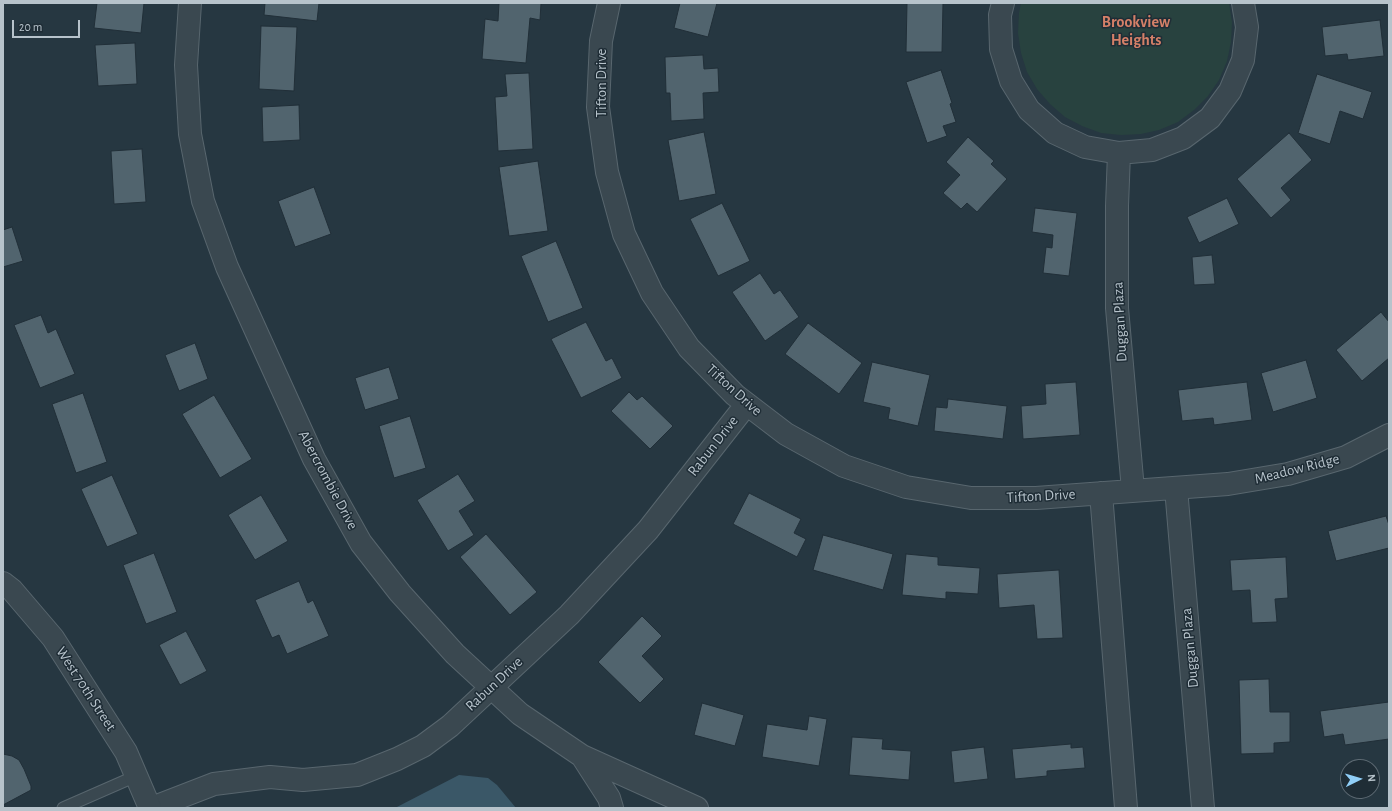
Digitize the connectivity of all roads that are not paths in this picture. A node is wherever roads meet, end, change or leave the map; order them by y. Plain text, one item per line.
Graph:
1 (190, 3) edge
2 (609, 3) edge
3 (1003, 3) edge
4 (1243, 3) edge
5 (1119, 153) junction
6 (746, 405) junction
7 (1389, 435) edge
8 (1176, 488) junction
9 (1133, 490) junction
10 (1101, 492) junction
11 (3, 583) edge
12 (491, 687) junction
13 (582, 756) junction
14 (136, 776) junction
15 (63, 808) edge
16 (151, 808) edge
17 (612, 808) edge
18 (697, 808) edge
19 (1126, 808) edge
20 (1203, 808) edge

1 - 12 street, Abercrombie Drive
2 - 6 street, Tifton Drive
3 - 5 street
4 - 5 street
5 - 9 street, Duggan Plaza
6 - 10 street, Tifton Drive
6 - 12 street, Rabun Drive
7 - 8 street, Meadow Ridge
8 - 9 street, Meadow Ridge
8 - 20 street, Duggan Plaza
9 - 10 street, Tifton Drive
10 - 19 street
11 - 14 street, West 70th Street
12 - 13 street, Abercrombie Drive
12 - 16 street, Rabun Drive
13 - 17 street
13 - 18 street, Abercrombie Drive
14 - 15 lane
14 - 16 street, West 70th Street

